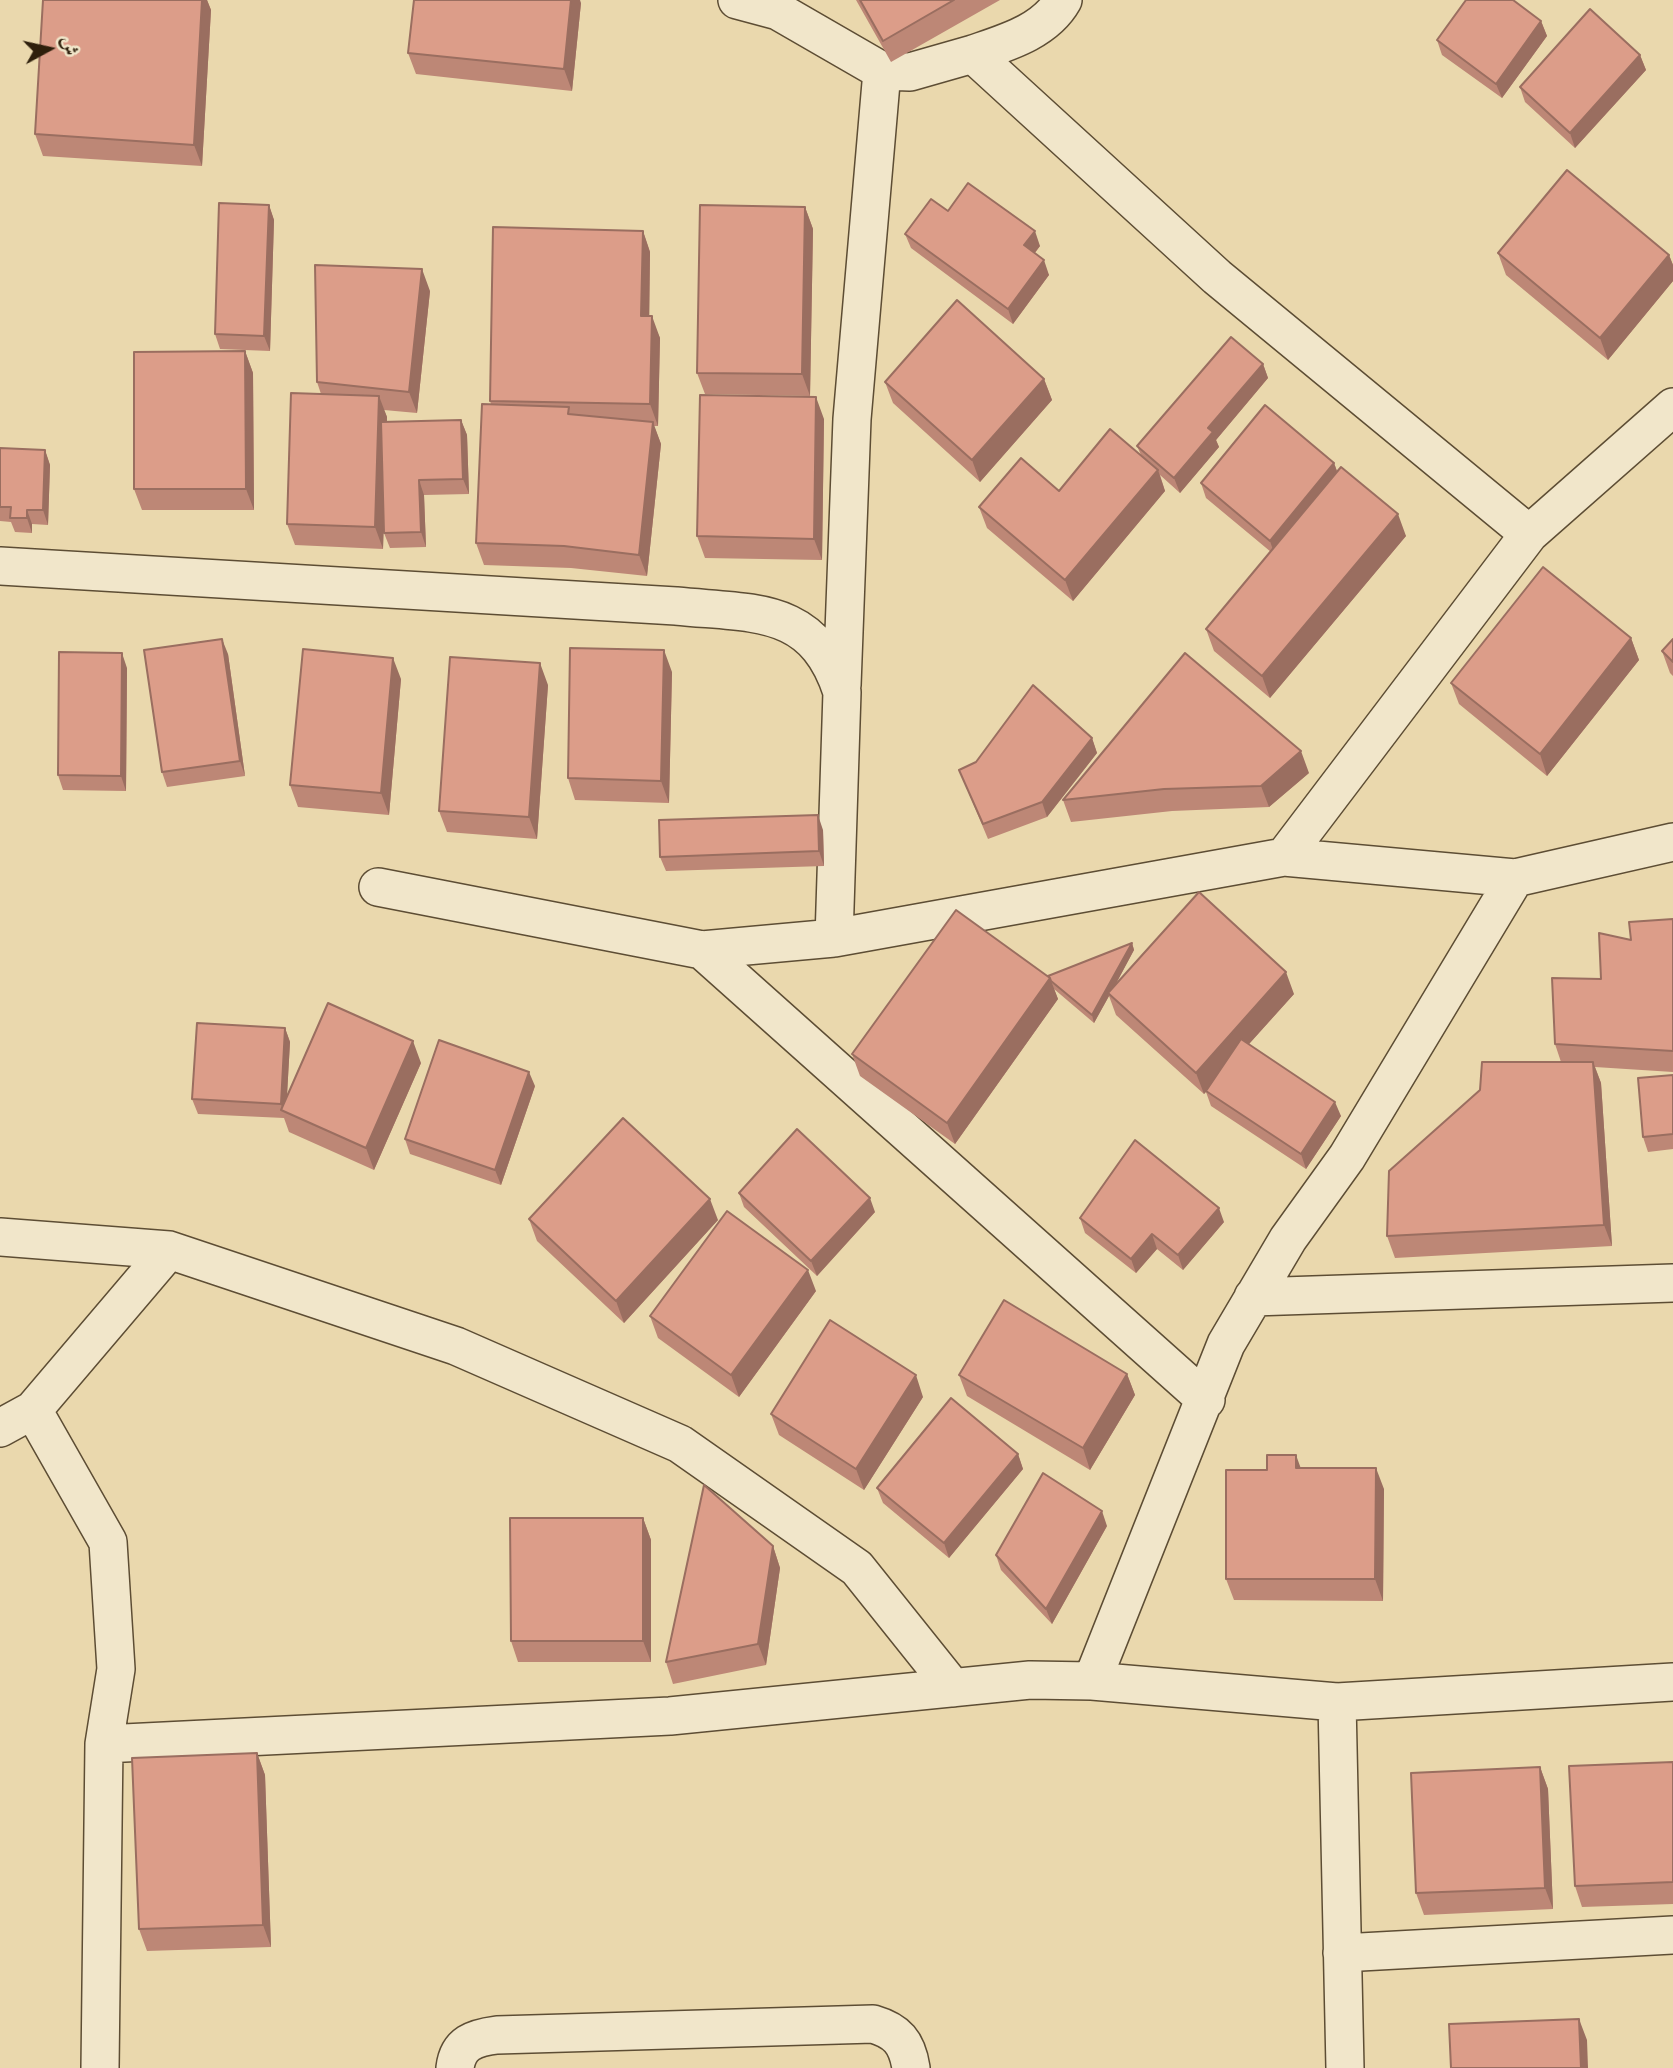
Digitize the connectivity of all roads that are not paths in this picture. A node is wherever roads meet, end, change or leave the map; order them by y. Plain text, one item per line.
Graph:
1 (737, 0) edge
2 (1063, 0) edge
3 (973, 54) junction
4 (882, 72) junction
5 (1673, 407) edge
6 (1529, 534) junction
7 (0, 566) edge
8 (842, 692) junction
9 (1673, 842) edge
10 (1284, 857) junction
11 (1515, 878) junction
12 (378, 887) dead end
13 (834, 938) junction
14 (702, 950) junction
15 (0, 1237) edge
16 (169, 1250) junction
17 (1673, 1283) edge
18 (1253, 1297) junction
19 (1206, 1400) junction
20 (33, 1410) junction
21 (0, 1428) edge
22 (1092, 1681) junction
23 (1673, 1682) edge
24 (953, 1688) junction
25 (1337, 1702) junction
26 (103, 1744) junction
27 (1673, 1935) edge
28 (1342, 1953) junction
29 (100, 2068) edge
30 (455, 2068) edge
31 (911, 2068) edge
32 (1345, 2068) edge

1 - 4 street
2 - 3 street
3 - 4 street
3 - 6 street
4 - 8 street
5 - 6 street
6 - 10 street
7 - 8 street
8 - 13 street
9 - 11 street
10 - 11 street
10 - 13 street
11 - 18 street
12 - 14 street
13 - 14 street
14 - 19 street
15 - 16 street
16 - 20 street
16 - 24 street
17 - 18 street
18 - 19 street
19 - 22 street
20 - 21 street
20 - 26 street
22 - 24 street
22 - 25 street
23 - 25 street
24 - 26 street
25 - 28 street
26 - 29 street
27 - 28 street
28 - 32 street
30 - 31 street

